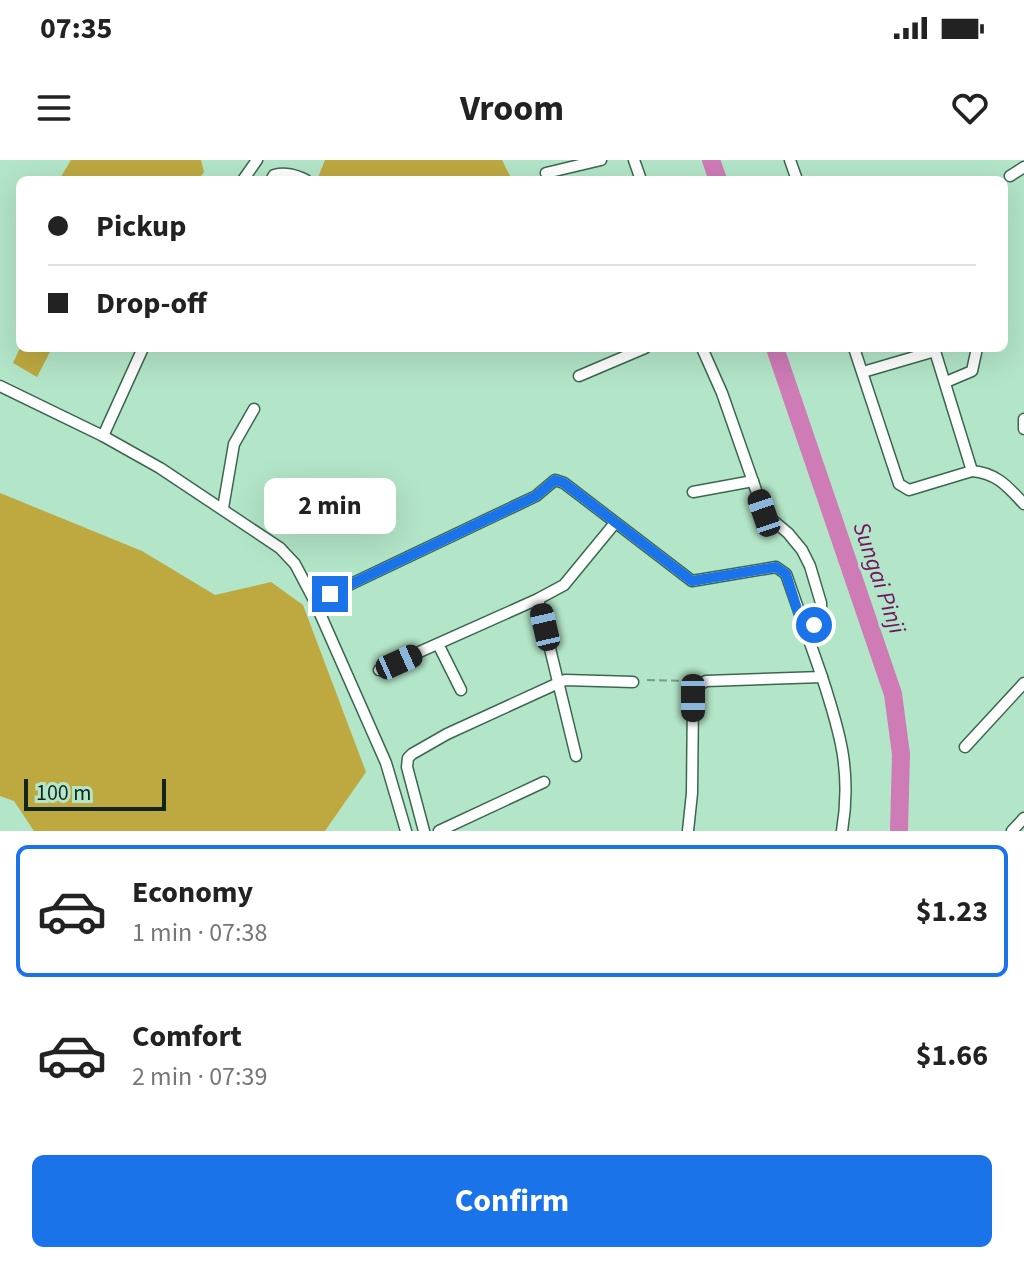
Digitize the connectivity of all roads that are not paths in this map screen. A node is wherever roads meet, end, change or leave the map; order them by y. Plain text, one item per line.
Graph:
1 (601, 160) edge
2 (1024, 167) edge
3 (546, 173) dead end
4 (273, 176) edge
5 (298, 176) edge
6 (1010, 176) dead end
7 (141, 352) edge
8 (636, 352) edge
9 (704, 352) edge
10 (856, 352) edge
11 (926, 352) edge
12 (936, 352) edge
13 (976, 352) edge
14 (863, 372) junction
15 (579, 376) dead end
16 (946, 382) junction
17 (0, 386) edge
18 (254, 409) dead end
19 (1024, 419) edge
20 (1024, 429) edge
21 (103, 436) junction
22 (972, 471) junction
23 (753, 481) junction
24 (693, 492) dead end
25 (1024, 504) edge
26 (223, 508) junction
27 (615, 523) junction
28 (330, 594) dead end
29 (538, 599) junction
30 (804, 631) junction
31 (438, 644) junction
32 (379, 670) dead end
33 (822, 677) junction
34 (633, 682) dead end
35 (558, 683) junction
36 (1024, 683) edge
37 (461, 690) dead end
38 (965, 747) dead end
39 (576, 756) dead end
40 (544, 782) dead end
41 (406, 831) edge
42 (424, 831) edge
43 (439, 831) edge
44 (688, 831) edge
45 (842, 831) edge

1 - 3 street
2 - 6 street
4 - 5 street
7 - 21 street
8 - 15 street
9 - 23 street
10 - 14 street
11 - 14 street
12 - 16 street
13 - 16 street
14 - 22 street
16 - 22 street
17 - 21 street
18 - 26 street
19 - 20 street
21 - 26 street
22 - 25 street
23 - 24 street
23 - 30 street
26 - 41 street
27 - 28 street
27 - 29 street
27 - 30 street
29 - 31 street
29 - 35 street
30 - 33 street
31 - 32 street
31 - 37 street
33 - 44 street
33 - 45 street
34 - 35 street
35 - 39 street
35 - 42 street
36 - 38 street
40 - 43 street

